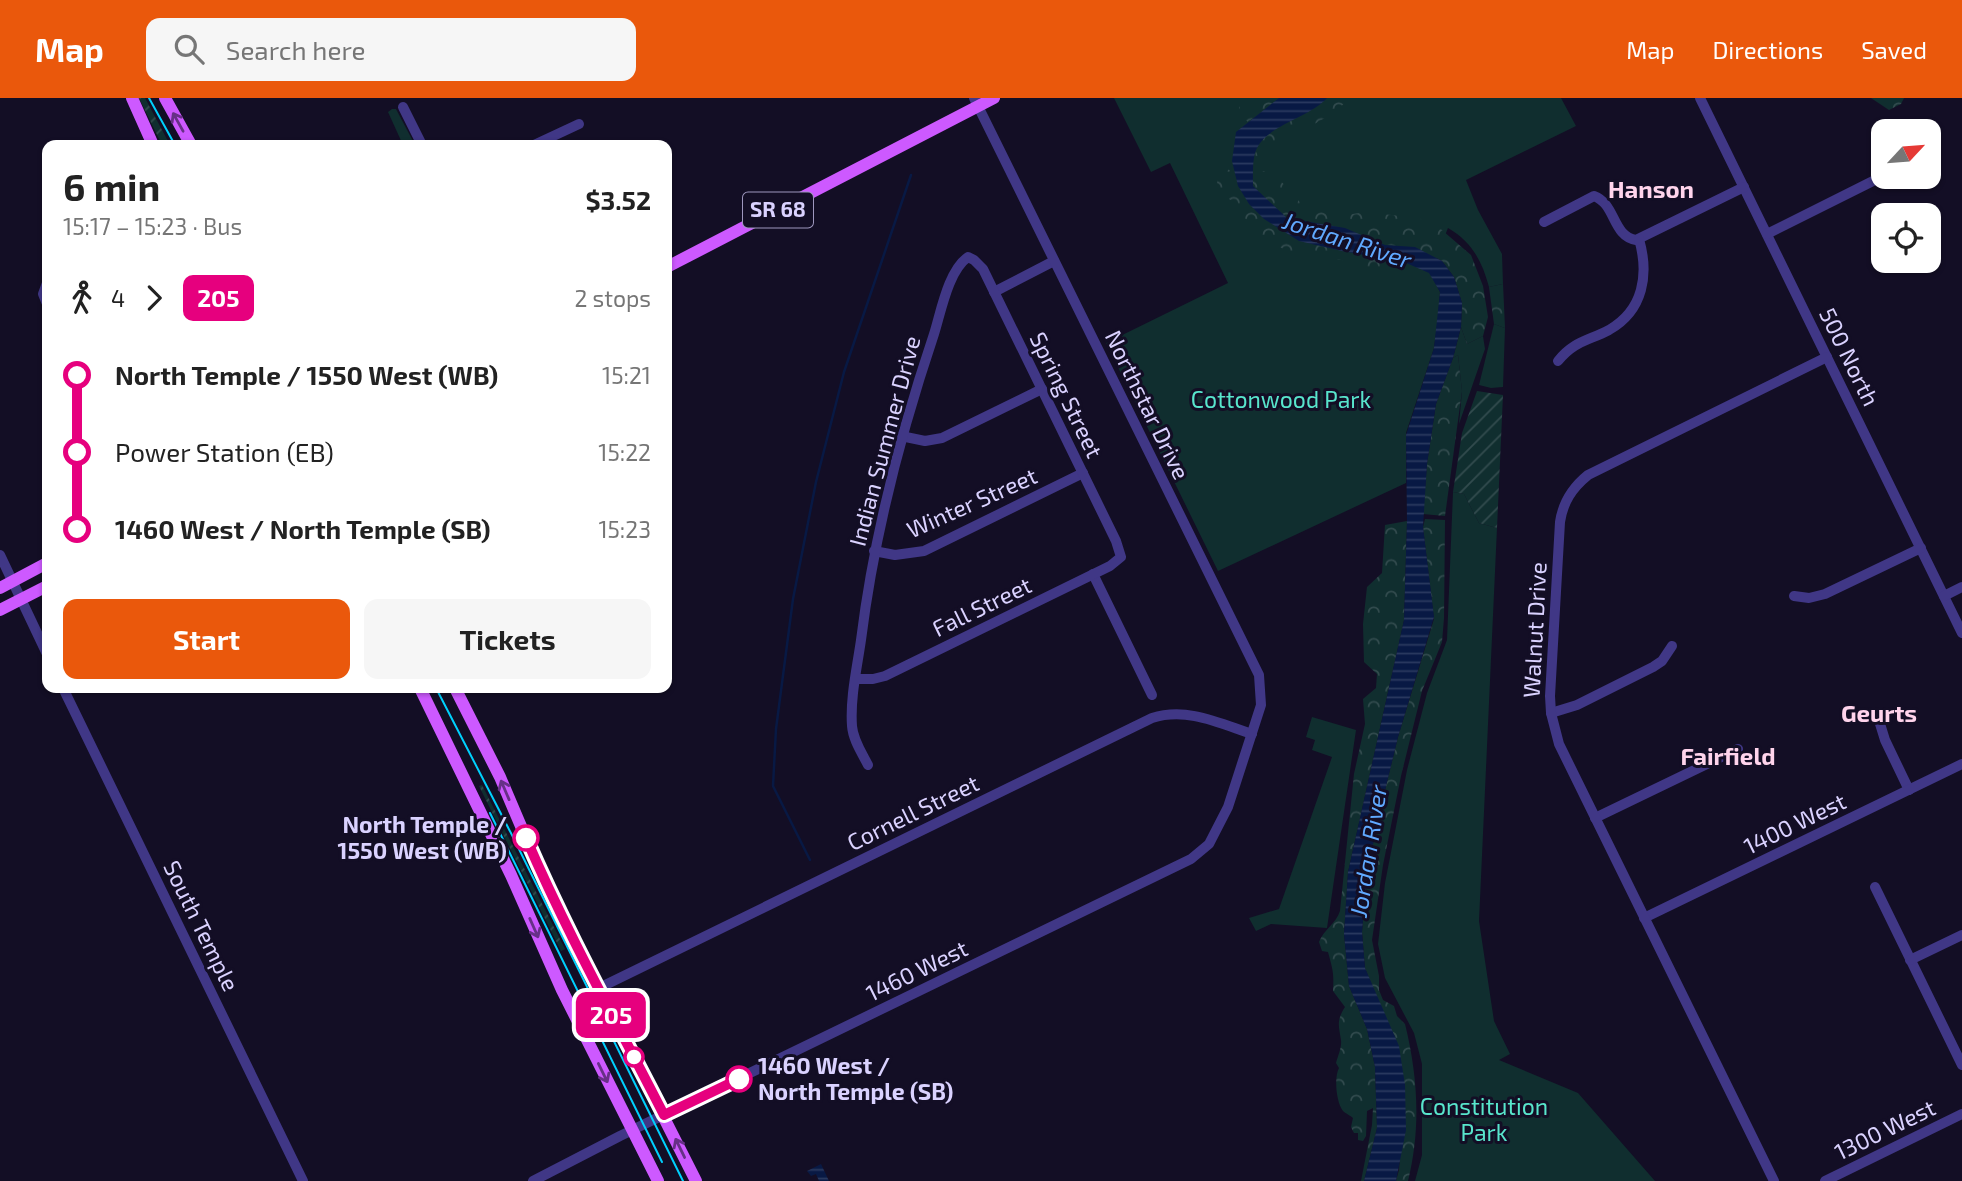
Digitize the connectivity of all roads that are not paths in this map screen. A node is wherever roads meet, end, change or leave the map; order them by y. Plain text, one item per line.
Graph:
1 (132, 98) edge
2 (165, 98) edge
3 (994, 98) edge
4 (1700, 98) edge
5 (976, 102) edge
6 (403, 107) dead end
7 (579, 124) dead end
8 (151, 140) edge
9 (188, 140) edge
10 (420, 140) edge
11 (545, 140) edge
12 (1871, 182) edge
13 (1744, 187) junction
14 (1544, 222) dead end
15 (1767, 234) junction
16 (1639, 239) junction
17 (968, 257) joint
18 (1054, 261) junction
19 (672, 264) edge
20 (994, 292) junction
21 (1827, 357) junction
22 (1558, 361) dead end
23 (1042, 389) junction
24 (901, 436) junction
25 (1083, 473) junction
26 (1920, 548) junction
27 (874, 551) junction
28 (0, 555) edge
29 (1121, 556) joint
30 (42, 566) edge
31 (1093, 574) junction
32 (12, 582) junction
33 (1962, 587) edge
34 (0, 588) edge
35 (42, 589) edge
36 (1794, 596) dead end
37 (1944, 596) junction
38 (21, 600) junction
39 (0, 610) edge
40 (1962, 633) edge
41 (42, 644) edge
42 (1672, 646) dead end
43 (856, 679) junction
44 (66, 693) edge
45 (422, 693) edge
46 (458, 693) edge
47 (1152, 695) dead end
48 (1551, 713) junction
49 (1877, 714) dead end
50 (1252, 734) junction
51 (1738, 749) dead end
52 (1962, 764) edge
53 (869, 765) dead end
54 (1909, 790) junction
55 (1595, 818) junction
56 (1875, 887) dead end
57 (1644, 918) junction
58 (1962, 935) edge
59 (1910, 960) junction
60 (597, 989) junction
61 (1962, 1065) edge
62 (1962, 1114) edge
63 (664, 1115) junction
64 (631, 1130) junction
65 (1840, 1178) edge
66 (303, 1181) edge
67 (533, 1181) edge
68 (658, 1181) edge
69 (696, 1181) edge
70 (1774, 1181) edge
71 (1825, 1181) edge

1 - 8 main road
9 -> 2 main road
3 - 5 main road, SR 68
4 - 13 street, 500 North
5 - 18 street, Northstar Drive
5 - 19 main road, SR 68
6 - 10 street
7 - 11 street
12 - 15 street
13 - 15 street, 500 North
13 - 16 street
14 - 16 street
15 - 21 street, 500 North
16 - 22 street
17 - 20 street, Spring Street
17 - 24 street, Indian Summer Drive
18 - 20 street
18 - 50 street, Northstar Drive
20 - 23 street, Spring Street
21 - 26 street, 500 North
21 - 48 street, Walnut Drive
23 - 24 street
23 - 25 street, Spring Street
24 - 27 street, Indian Summer Drive
25 - 27 street, Winter Street
25 - 29 street, Spring Street
26 - 36 street
26 - 37 street, 500 North
27 - 43 street, Indian Summer Drive
28 - 32 street
29 - 31 street, Fall Street
30 - 32 main road
31 - 43 street, Fall Street
31 - 47 street
32 - 34 main road
32 - 38 street
33 - 37 street
35 - 38 main road
37 - 40 street, 500 North
38 - 39 main road
38 - 41 street
42 - 48 street
43 - 53 street, Indian Summer Drive
44 - 66 street, South Temple
45 -> 64 main road
60 -> 46 main road
48 - 55 street, Walnut Drive
49 - 54 street
50 - 60 street, Cornell Street
50 - 63 street, 1460 West
51 - 55 street
52 - 54 street, 1400 West
54 - 57 street, 1400 West
55 - 57 street, Walnut Drive
56 - 59 street
57 - 70 street, Walnut Drive
58 - 59 street
59 - 61 street
60 - 63 main road
62 - 65 street, 1300 West
63 - 64 street, 1460 West
69 -> 63 main road
64 - 67 street, 1460 West
64 - 68 main road
65 - 71 street, 1300 West

